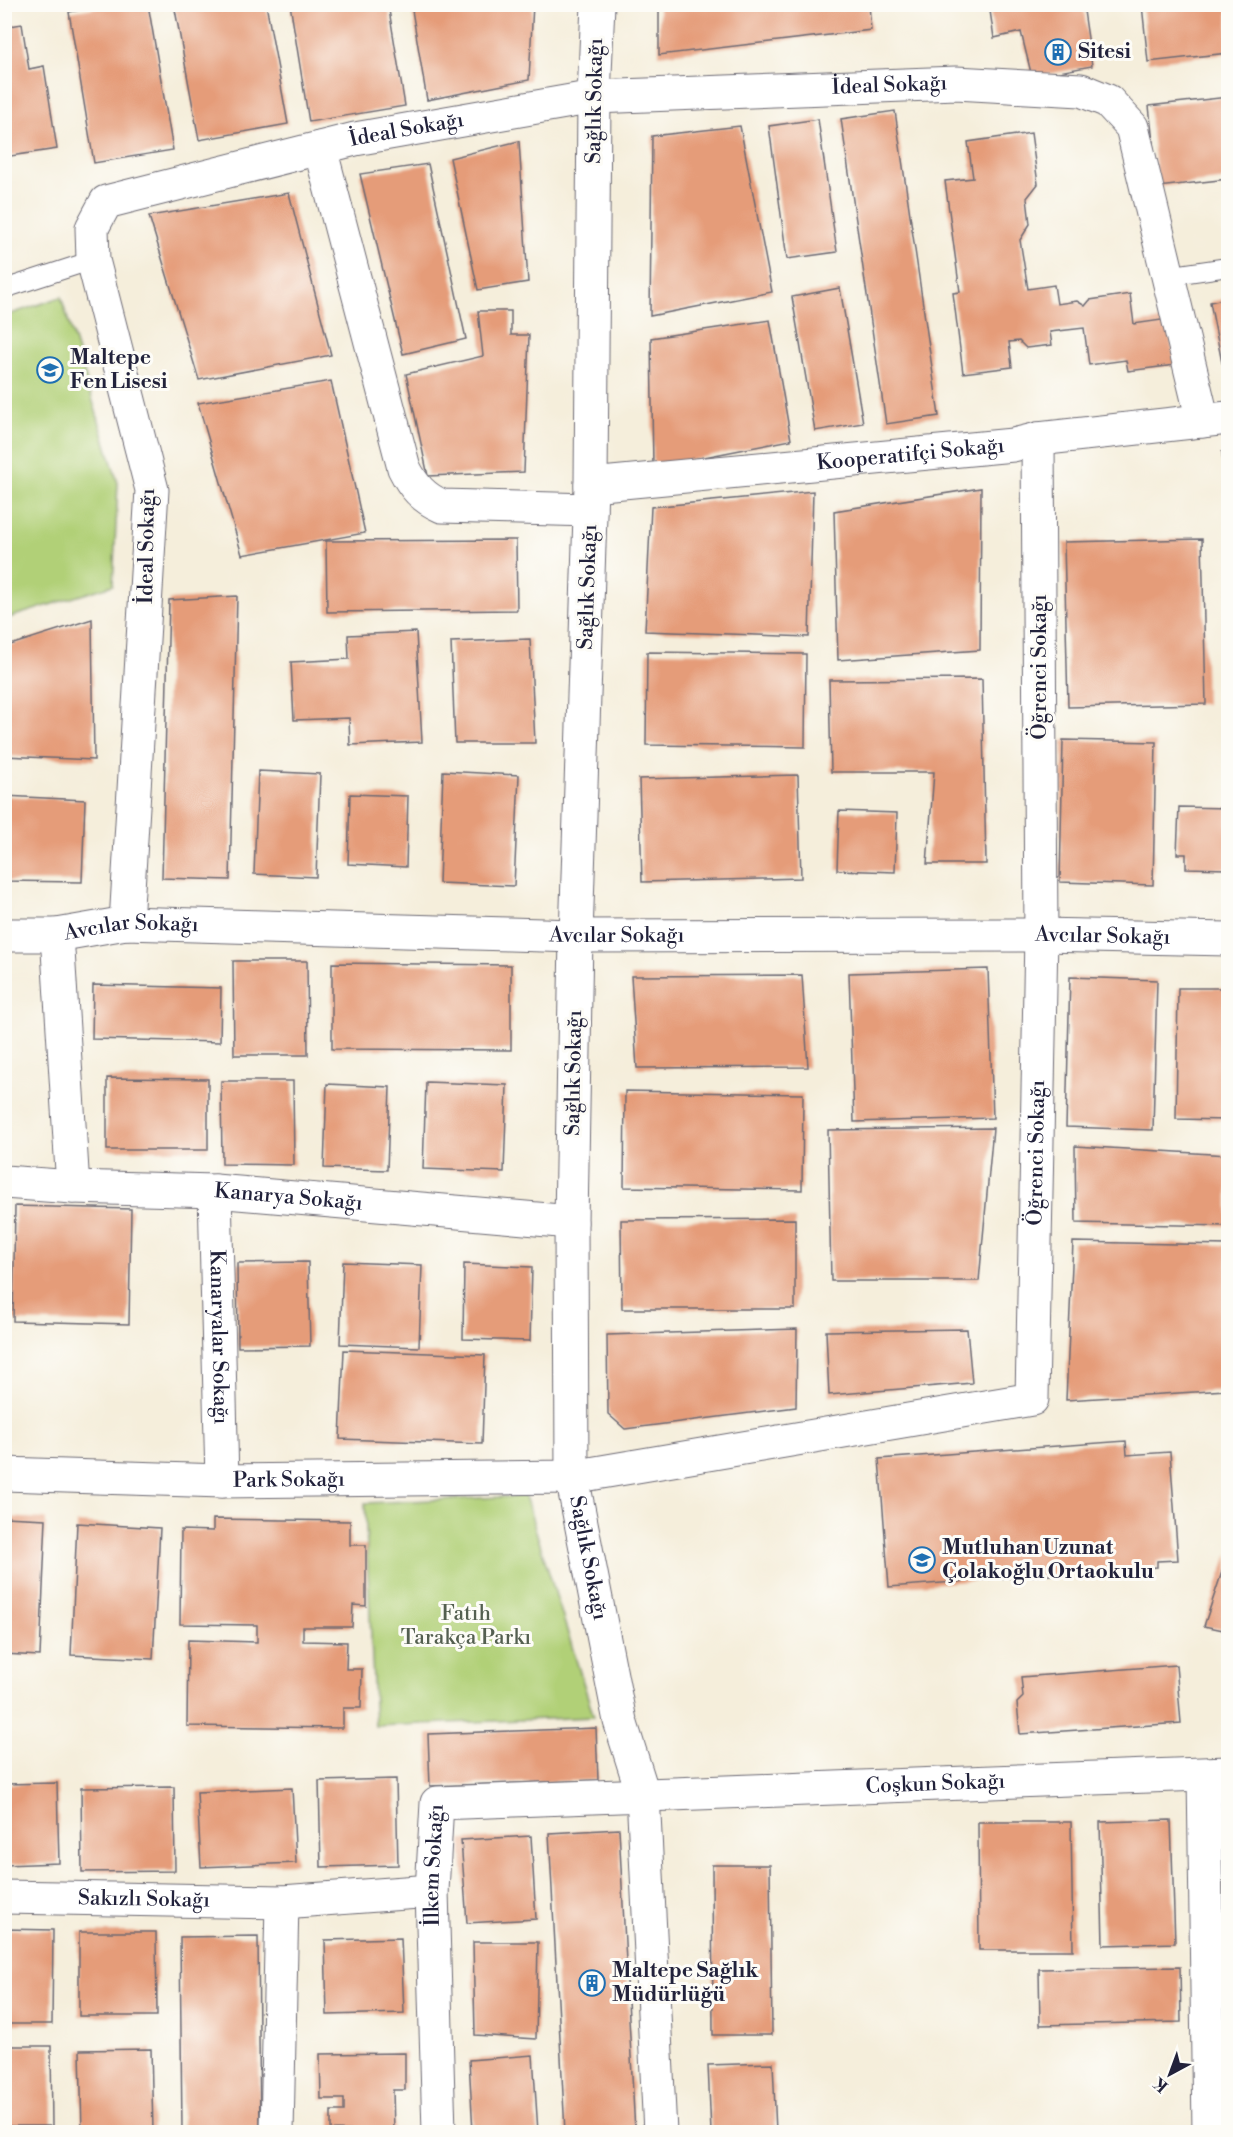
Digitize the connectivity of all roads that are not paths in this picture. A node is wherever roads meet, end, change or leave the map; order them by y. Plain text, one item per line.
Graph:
1 (598, 4) edge
2 (594, 98) junction
3 (320, 148) junction
4 (93, 260) junction
5 (1228, 267) edge
6 (1167, 276) junction
7 (4, 289) edge
8 (1216, 420) edge
9 (1038, 439) junction
10 (591, 497) junction
11 (126, 923) junction
12 (57, 935) junction
13 (1041, 935) junction
14 (4, 936) edge
15 (576, 936) junction
16 (1228, 939) edge
17 (4, 1182) edge
18 (73, 1187) junction
19 (215, 1191) junction
20 (571, 1222) junction
21 (4, 1474) edge
22 (572, 1477) junction
23 (222, 1481) junction
24 (1216, 1774) edge
25 (643, 1794) junction
26 (432, 1892) junction
27 (4, 1897) edge
28 (282, 1902) junction
29 (277, 2133) edge
30 (439, 2133) edge
31 (660, 2133) edge
32 (1209, 2133) edge

1 - 2 street, Sağlık Sokağı
2 - 3 street, İdeal Sokağı
2 - 6 street, İdeal Sokağı
2 - 10 street, Sağlık Sokağı
3 - 4 street, İdeal Sokağı
3 - 10 street, Kooperatifçi Sokağı
4 - 7 lane
4 - 11 street, İdeal Sokağı
5 - 6 lane
6 - 8 street, İdeal Sokağı
8 - 9 street, Kooperatifçi Sokağı
9 - 10 street, Kooperatifçi Sokağı
9 - 13 street, Öğrenci Sokağı
10 - 15 street, Sağlık Sokağı
11 - 12 street, Avcılar Sokağı
11 - 15 street, Avcılar Sokağı
12 - 14 street, Avcılar Sokağı
12 - 18 street
13 - 15 street, Avcılar Sokağı
13 - 16 street, Avcılar Sokağı
13 - 22 street, Öğrenci Sokağı
15 - 20 street, Sağlık Sokağı
17 - 18 street, Kanarya Sokağı
18 - 19 street, Kanarya Sokağı
19 - 20 street, Kanarya Sokağı
19 - 23 street, Kanaryalar Sokağı
20 - 22 street, Sağlık Sokağı
21 - 23 street, Park Sokağı
22 - 23 street, Park Sokağı
22 - 25 street, Sağlık Sokağı
24 - 25 street, Coşkun Sokağı
24 - 32 street
25 - 26 street, İlkem Sokağı
25 - 31 street, Sağlık Sokağı
26 - 28 street, Sakızlı Sokağı
26 - 30 street, İlkem Sokağı
27 - 28 street, Sakızlı Sokağı
28 - 29 street

